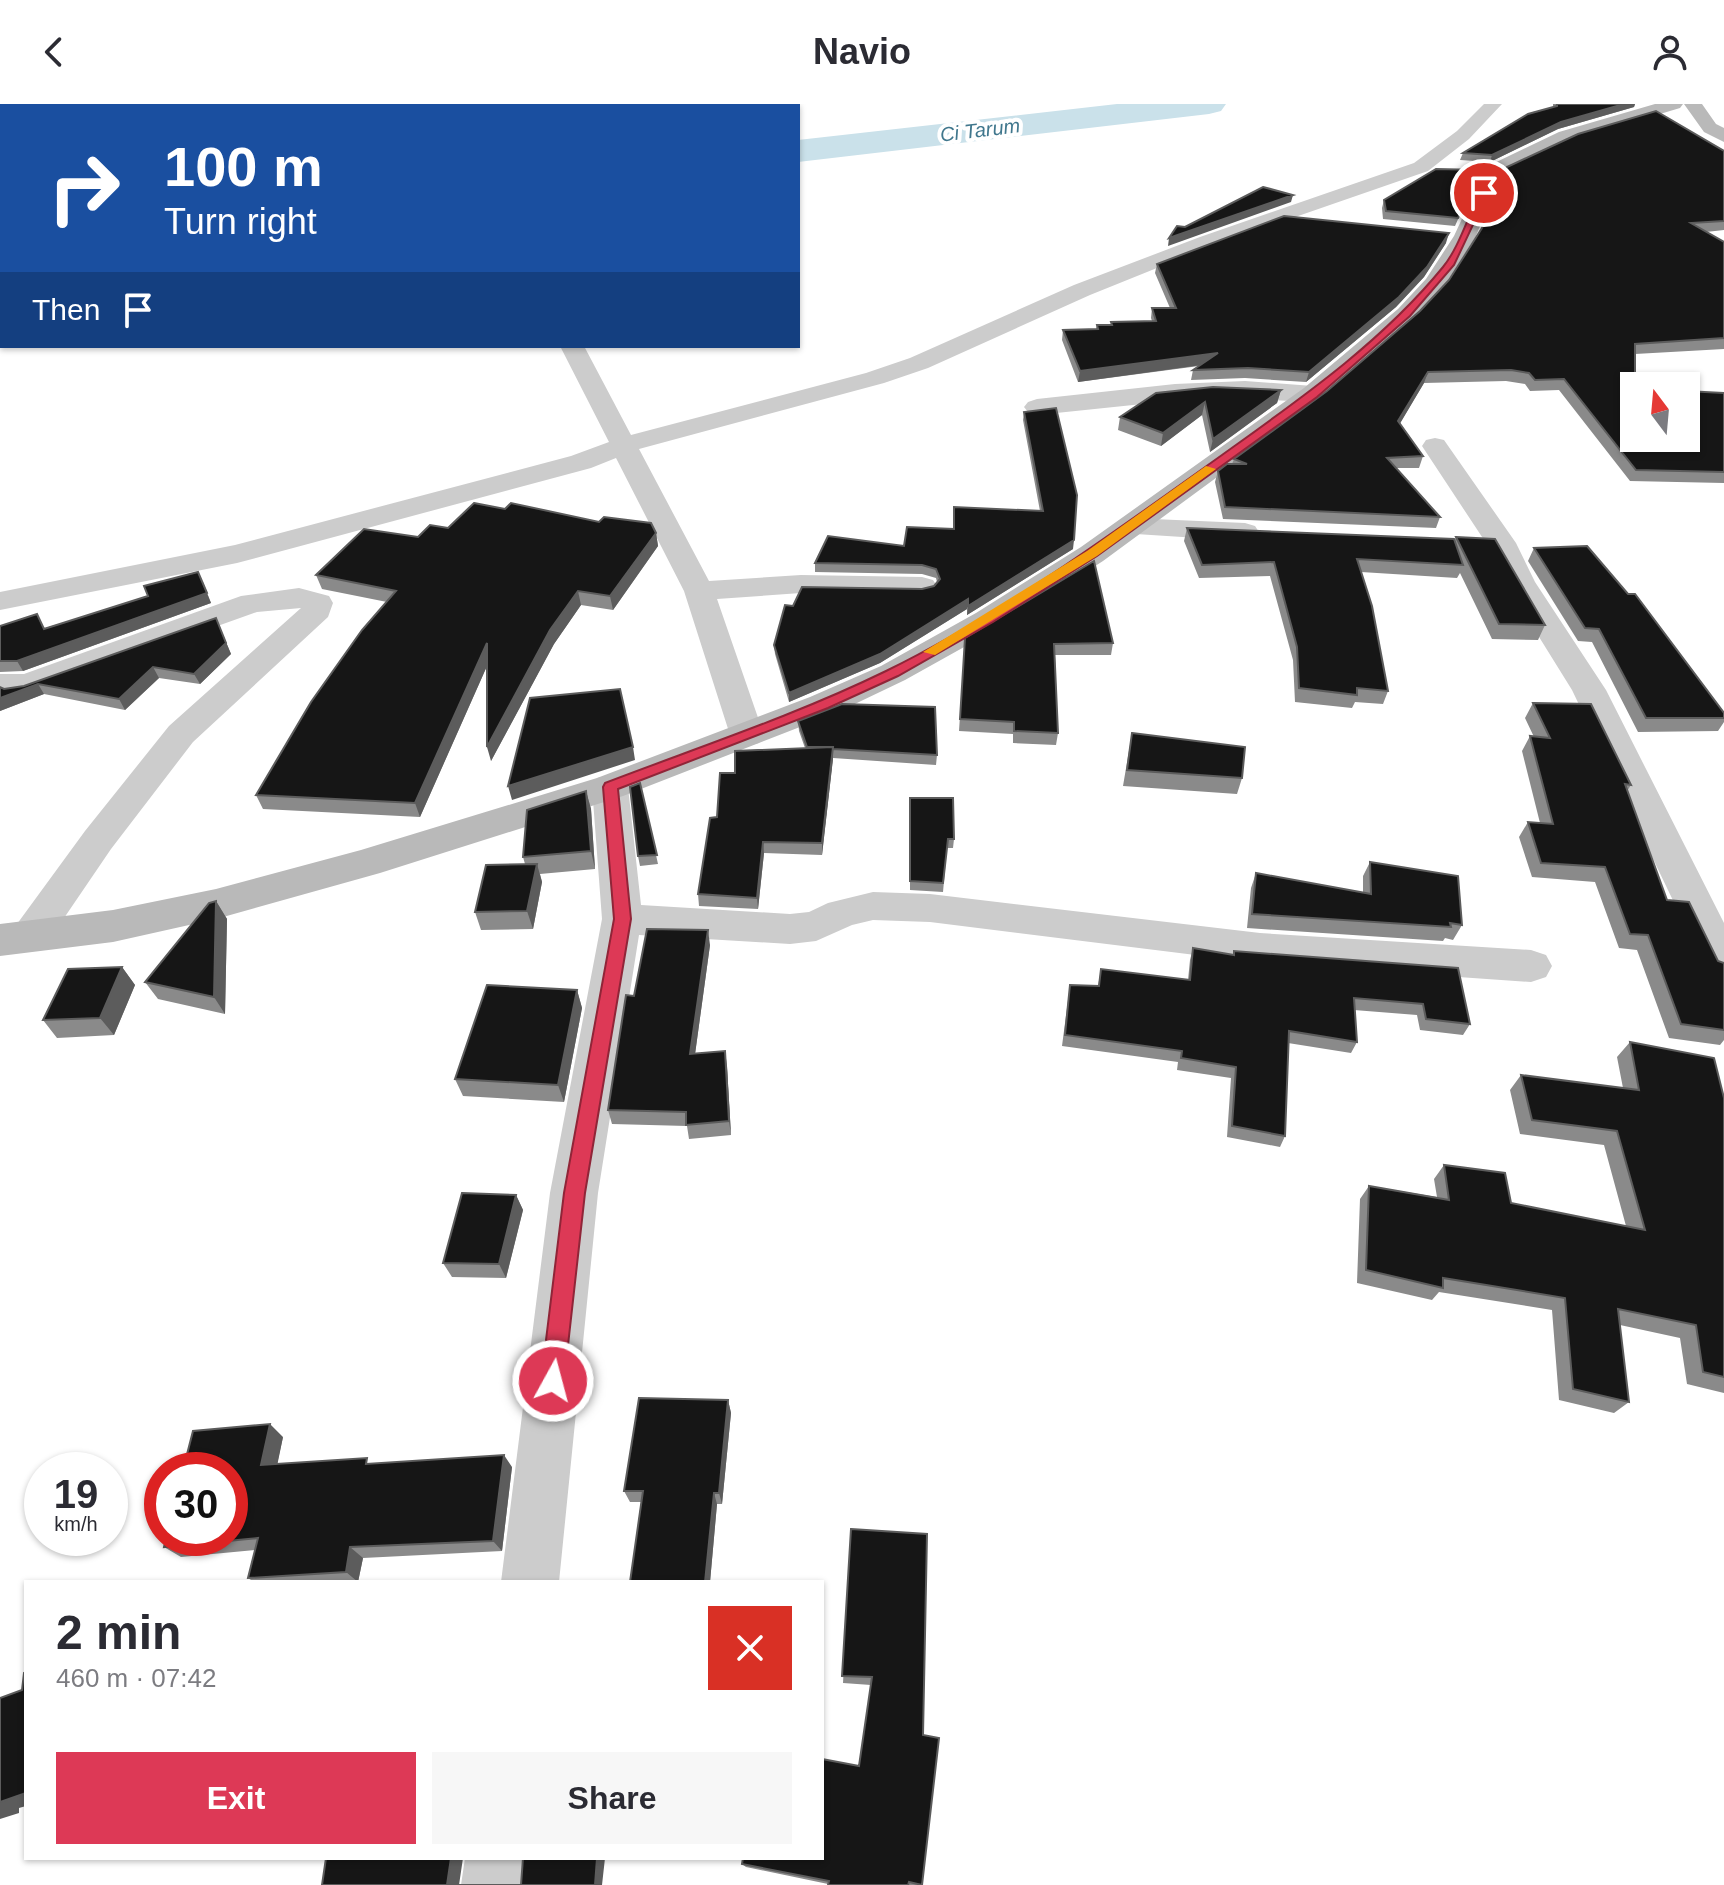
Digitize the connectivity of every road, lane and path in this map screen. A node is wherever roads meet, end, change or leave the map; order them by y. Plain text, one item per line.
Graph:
1 (1494, 104) edge
2 (1693, 104) edge
3 (1671, 115) edge
4 (1724, 136) edge
5 (1724, 151) edge
6 (1421, 167) junction
7 (1450, 169) edge
8 (1275, 218) junction
9 (1317, 222) edge
10 (573, 348) edge
11 (1313, 394) junction
12 (1037, 407) edge
13 (625, 445) junction
14 (1435, 446) dead end
15 (1130, 527) junction
16 (1280, 533) edge
17 (237, 554) junction
18 (922, 586) edge
19 (699, 591) junction
20 (268, 599) junction
21 (0, 601) edge
22 (0, 684) edge
23 (747, 735) junction
24 (610, 787) junction
25 (622, 919) junction
26 (15, 938) edge
27 (1724, 963) edge
28 (1531, 966) dead end
29 (530, 1580) edge
30 (498, 1860) edge
31 (495, 1885) edge

1 - 6 street
2 - 4 street
3 - 5 street
3 - 11 street
6 - 7 street
6 - 8 street
8 - 9 street
8 - 13 street
10 - 13 street
11 - 12 street
11 - 15 street
13 - 17 street
13 - 19 street
14 - 27 street
15 - 16 street
15 - 23 street
17 - 20 street
17 - 21 street
18 - 19 street
19 - 23 street
20 - 22 street
20 - 26 street
23 - 24 street
24 - 25 street
24 - 26 street
25 - 28 street
25 - 29 street
30 - 31 street

